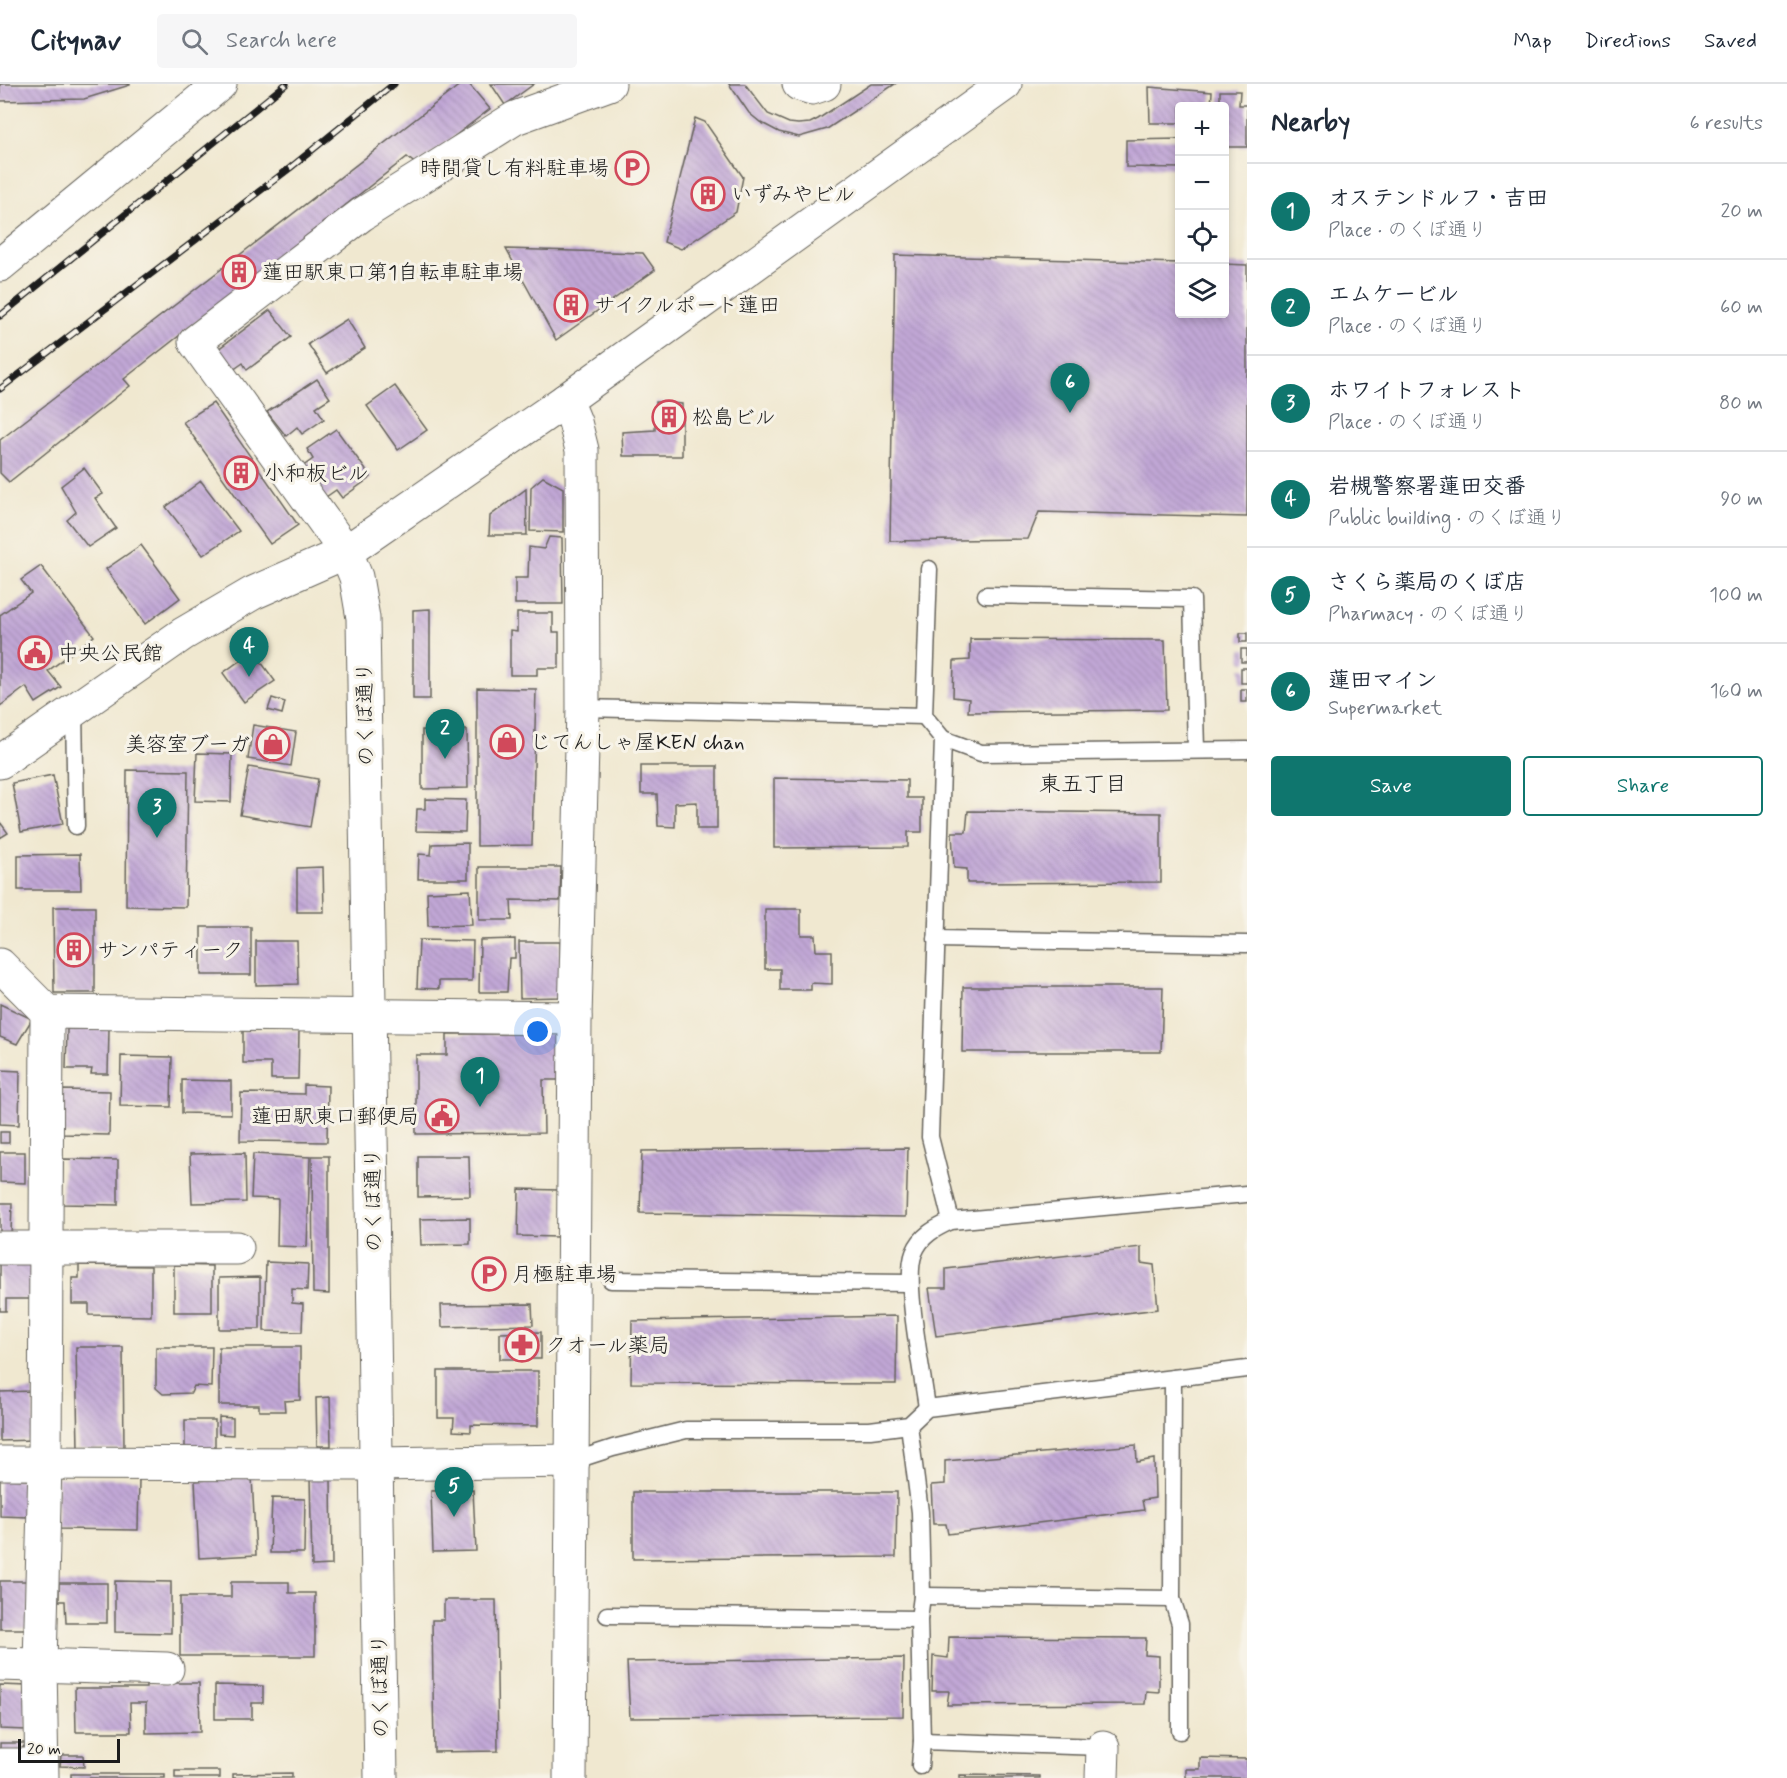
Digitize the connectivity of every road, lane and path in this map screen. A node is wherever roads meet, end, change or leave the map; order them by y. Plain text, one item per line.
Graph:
1 (220, 84) edge
2 (609, 84) edge
3 (799, 84) edge
4 (824, 84) edge
5 (1005, 84) edge
6 (0, 265) edge
7 (566, 400) junction
8 (346, 552) junction
9 (929, 569) dead end
10 (986, 595) dead end
11 (583, 708) junction
12 (74, 710) junction
13 (924, 716) junction
14 (943, 739) junction
15 (1196, 750) junction
16 (1247, 750) edge
17 (0, 762) edge
18 (76, 826) dead end
19 (936, 939) junction
20 (1247, 944) edge
21 (0, 965) edge
22 (47, 1012) junction
23 (371, 1015) junction
24 (575, 1018) junction
25 (1246, 1194) edge
26 (951, 1221) junction
27 (0, 1248) edge
28 (237, 1248) dead end
29 (46, 1249) junction
30 (611, 1280) dead end
31 (910, 1283) junction
32 (1247, 1369) edge
33 (1173, 1378) junction
34 (927, 1408) junction
35 (909, 1425) junction
36 (573, 1461) junction
37 (0, 1462) edge
38 (45, 1463) junction
39 (377, 1464) junction
40 (922, 1596) junction
41 (1172, 1599) junction
42 (607, 1615) dead end
43 (919, 1619) junction
44 (0, 1664) edge
45 (40, 1664) junction
46 (167, 1669) dead end
47 (1180, 1731) dead end
48 (922, 1741) junction
49 (1103, 1763) edge
50 (0, 1765) edge
51 (920, 1766) dead end
52 (41, 1771) edge
53 (381, 1778) edge
54 (570, 1778) edge

1 - 6 street
2 - 8 street, のくぼ通り
3 - 4 street
5 - 7 street
7 - 8 street
7 - 11 street
8 - 12 street
8 - 23 street, のくぼ通り
9 - 13 lane
10 - 15 lane
11 - 13 lane
11 - 24 street
12 - 17 street
12 - 18 lane
13 - 14 lane
14 - 15 lane
14 - 19 lane
15 - 16 lane
19 - 20 lane
19 - 26 lane
21 - 22 street
22 - 23 street
22 - 29 street
23 - 24 street
23 - 39 street, のくぼ通り
24 - 36 street
25 - 26 lane
26 - 31 lane
27 - 29 street
28 - 29 street
29 - 38 street
30 - 31 lane
31 - 34 lane
32 - 33 lane
33 - 34 lane
33 - 41 lane
34 - 35 lane
35 - 36 lane
35 - 40 lane
36 - 39 street
36 - 54 street
37 - 38 street
38 - 39 street
38 - 45 street
39 - 53 street, のくぼ通り
40 - 41 lane
40 - 43 lane
41 - 47 lane
42 - 43 lane
43 - 48 lane
44 - 45 street
45 - 46 street
45 - 52 street
48 - 49 lane
48 - 51 lane
50 - 52 street

